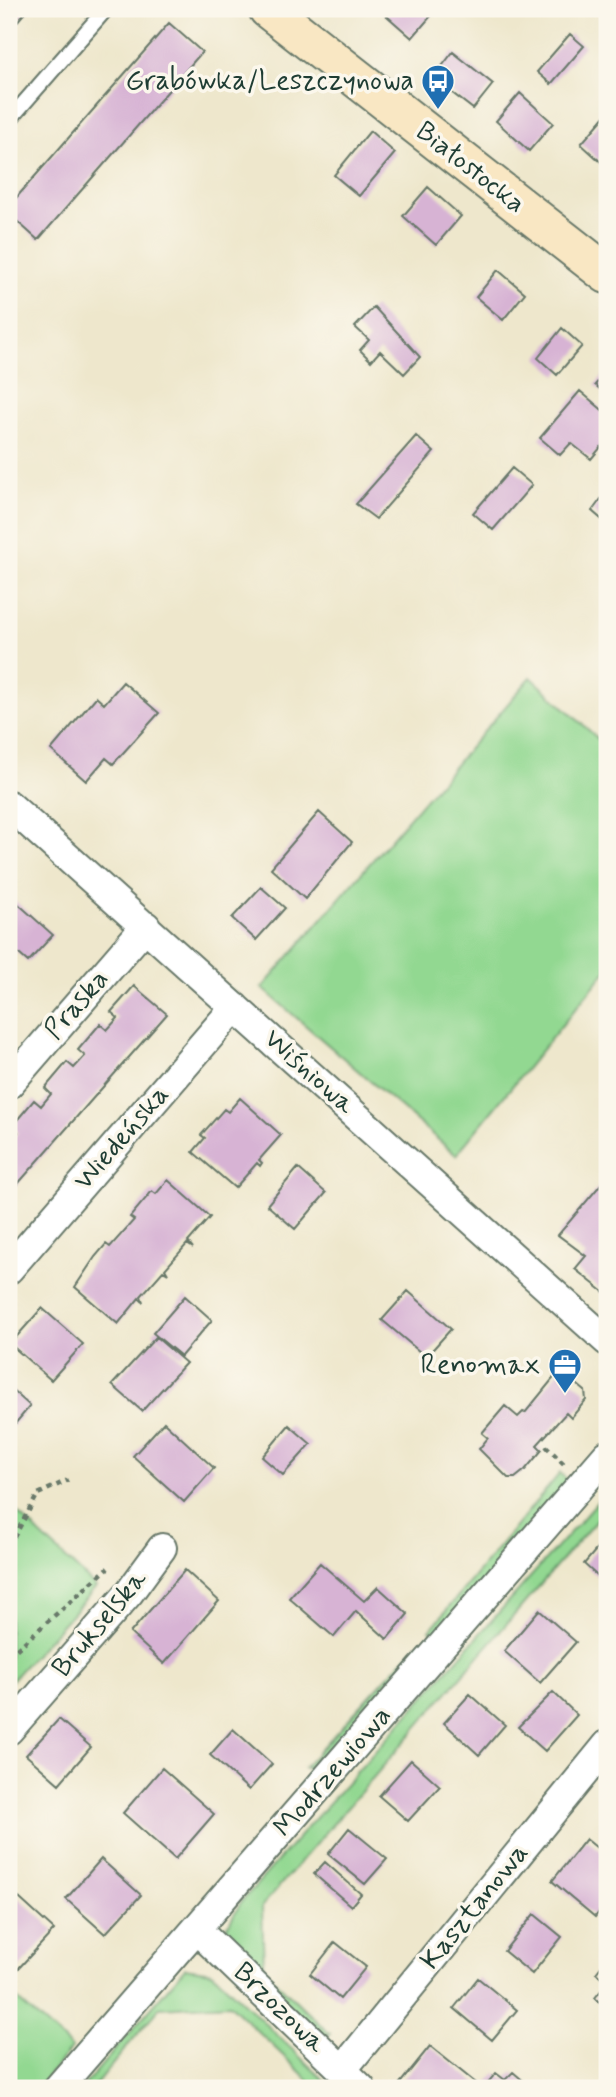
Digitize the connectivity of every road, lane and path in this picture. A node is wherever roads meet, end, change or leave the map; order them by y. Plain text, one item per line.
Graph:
1 (106, 9) edge
2 (268, 9) edge
3 (9, 120) edge
4 (607, 274) edge
5 (9, 805) edge
6 (146, 926) junction
7 (235, 1006) junction
8 (9, 1084) edge
9 (9, 1269) edge
10 (607, 1341) edge
11 (607, 1455) edge
12 (68, 1480) dead end
13 (9, 1546) edge
14 (162, 1548) dead end
15 (113, 1564) dead end
16 (9, 1656) edge
17 (9, 1730) edge
18 (607, 1745) edge
19 (196, 1929) junction
20 (352, 2079) edge
21 (58, 2088) edge

1 - 3 lane
2 - 4 street, Białostocka
5 - 6 street, Wiśniowa
6 - 7 street, Wiśniowa
6 - 8 street, Praska
7 - 9 street, Wiedeńska
7 - 10 street, Wiśniowa
11 - 19 street, Modrzewiowa
12 - 13 path
14 - 17 street, Brukselska
15 - 16 path
18 - 20 street, Kasztanowa
19 - 20 street, Brzozowa
19 - 21 street, Modrzewiowa

